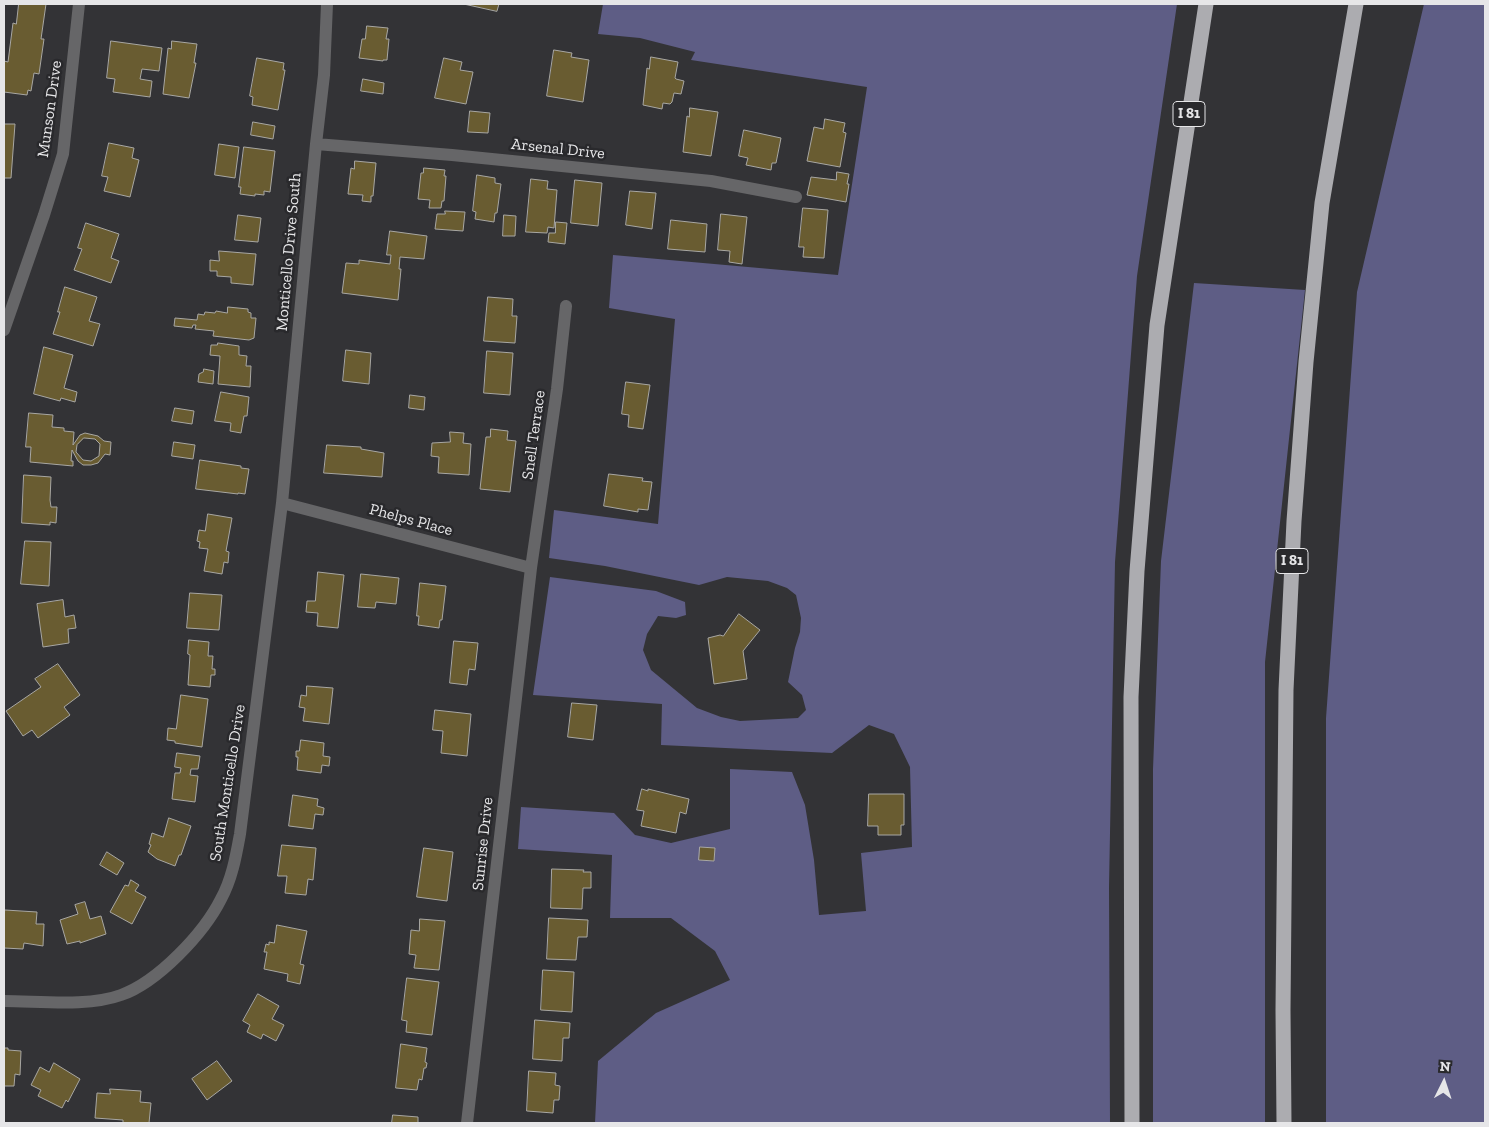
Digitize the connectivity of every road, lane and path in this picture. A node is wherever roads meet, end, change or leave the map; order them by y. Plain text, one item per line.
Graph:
1 (79, 4) edge
2 (327, 4) edge
3 (1206, 4) edge
4 (1356, 4) edge
5 (316, 144) junction
6 (796, 197) dead end
7 (566, 306) dead end
8 (4, 330) edge
9 (282, 503) junction
10 (531, 568) junction
11 (4, 1001) edge
12 (467, 1123) edge
13 (1132, 1123) edge
14 (1284, 1123) edge

1 - 8 street, Munson Drive
2 - 5 street, Monticello Drive South
3 - 13 highway, I 81
4 - 14 highway, I 81
5 - 6 street, Arsenal Drive
5 - 9 street, Monticello Drive South
7 - 10 street, Snell Terrace
9 - 10 street, Phelps Place
9 - 11 street, South Monticello Drive
10 - 12 street, Sunrise Drive

